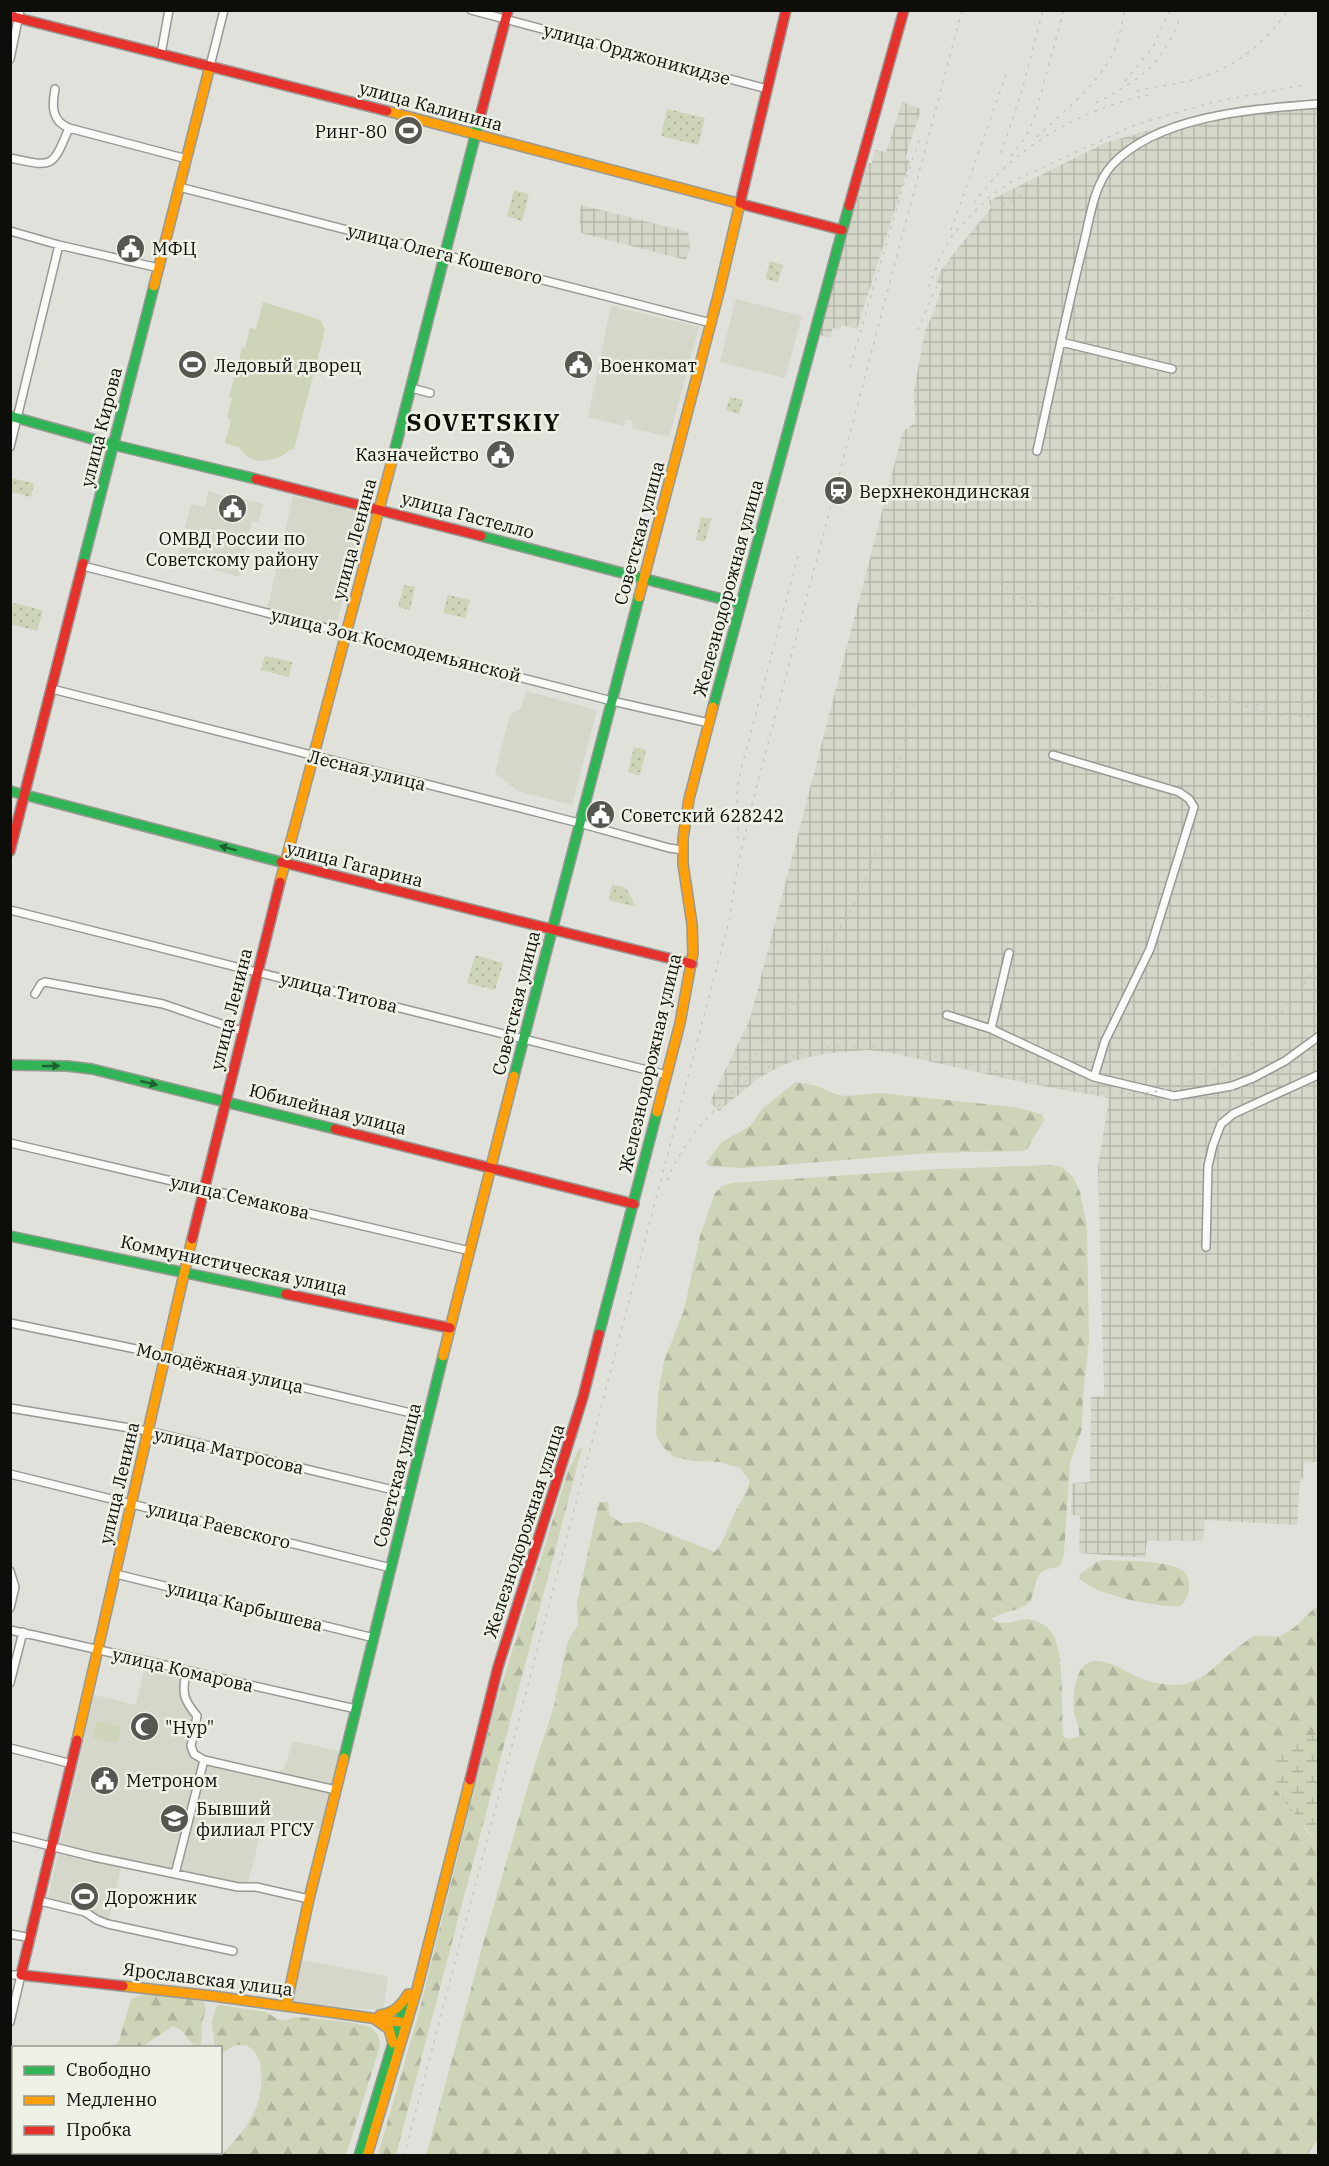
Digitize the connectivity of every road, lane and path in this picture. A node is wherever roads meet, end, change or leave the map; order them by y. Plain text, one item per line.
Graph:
1 (169, 10) edge
2 (224, 10) edge
3 (471, 10) edge
4 (786, 10) edge
5 (904, 10) edge
6 (16, 15) edge
7 (507, 15) edge
8 (161, 54) junction
9 (10, 59) edge
10 (210, 66) junction
11 (56, 89) dead end
12 (767, 89) junction
13 (1318, 105) edge
14 (69, 128) junction
15 (476, 134) junction
16 (10, 158) edge
17 (187, 159) junction
18 (179, 187) junction
19 (740, 204) junction
20 (842, 230) junction
21 (10, 231) edge
22 (59, 245) junction
23 (445, 254) junction
24 (159, 268) junction
25 (711, 323) junction
26 (1061, 342) junction
27 (1172, 369) dead end
28 (411, 388) junction
29 (430, 393) dead end
30 (14, 417) edge
31 (114, 445) junction
32 (10, 447) edge
33 (1037, 451) dead end
34 (379, 509) junction
35 (83, 566) junction
36 (644, 578) junction
37 (741, 604) junction
38 (345, 632) junction
39 (52, 689) junction
40 (612, 701) junction
41 (709, 723) junction
42 (1053, 755) dead end
43 (312, 756) junction
44 (10, 791) edge
45 (25, 795) junction
46 (579, 823) junction
47 (683, 850) junction
48 (10, 851) edge
49 (285, 862) junction
50 (10, 909) edge
51 (551, 930) junction
52 (1009, 953) dead end
53 (692, 964) junction
54 (257, 972) junction
55 (35, 994) dead end
56 (947, 1015) dead end
57 (991, 1029) junction
58 (243, 1031) junction
59 (1318, 1037) edge
60 (524, 1039) junction
61 (10, 1065) edge
62 (667, 1075) junction
63 (1318, 1075) edge
64 (1094, 1077) junction
65 (225, 1101) junction
66 (10, 1143) edge
67 (492, 1167) junction
68 (204, 1188) junction
69 (634, 1204) junction
70 (10, 1236) edge
71 (1206, 1247) dead end
72 (470, 1251) junction
73 (185, 1271) junction
74 (10, 1323) edge
75 (450, 1328) junction
76 (165, 1355) junction
77 (10, 1408) edge
78 (428, 1417) junction
79 (148, 1431) junction
80 (10, 1474) edge
81 (410, 1494) junction
82 (131, 1503) junction
83 (392, 1568) junction
84 (10, 1571) edge
85 (116, 1574) junction
86 (10, 1608) edge
87 (10, 1630) edge
88 (23, 1632) junction
89 (374, 1638) junction
90 (100, 1649) junction
91 (186, 1671) junction
92 (11, 1679) edge
93 (356, 1709) junction
94 (10, 1748) edge
95 (204, 1760) junction
96 (72, 1764) junction
97 (336, 1790) junction
98 (10, 1836) edge
99 (53, 1846) junction
100 (175, 1874) junction
101 (445, 1874) junction
102 (309, 1899) junction
103 (40, 1900) junction
104 (10, 1934) edge
105 (31, 1938) junction
106 (233, 1951) dead end
107 (10, 1975) edge
108 (21, 1975) junction
109 (408, 1994) junction
110 (286, 2006) junction
111 (363, 2015) junction
112 (10, 2022) edge
113 (404, 2023) junction
114 (392, 2048) junction
115 (359, 2156) edge
116 (367, 2156) edge

1 - 8 street
2 - 10 street, улица Кирова
3 - 7 street, улица Орджоникидзе
4 - 12 main road, Советская улица
5 - 20 main road, Железнодорожная улица
6 - 8 main road, улица Калинина
6 - 9 street
7 - 12 street, улица Орджоникидзе
7 - 15 main road, улица Ленина
8 - 10 main road, улица Калинина
10 - 15 main road, улица Калинина
10 - 17 main road, улица Кирова
11 - 14 street
12 - 19 main road, Советская улица
13 - 26 street
14 - 16 street
14 - 17 street
15 - 19 main road, улица Калинина
15 - 23 main road, улица Ленина
17 - 18 main road, улица Кирова
18 - 23 street, улица Олега Кошевого
18 - 24 main road, улица Кирова
19 - 20 main road, улица Калинина
19 - 25 main road, Советская улица
20 - 37 main road, Железнодорожная улица
21 - 22 street
22 - 24 street
22 - 30 street
23 - 25 street, улица Олега Кошевого
23 - 28 main road, улица Ленина
24 - 31 main road, улица Кирова
25 - 36 main road, Советская улица
26 - 27 street
26 - 33 street
28 - 29 street
28 - 34 main road, улица Ленина
30 - 31 main road, улица Гастелло
30 - 32 street
31 - 34 main road, улица Гастелло
31 - 35 main road, улица Кирова
34 - 36 main road, улица Гастелло
34 - 38 main road, улица Ленина
35 - 38 street, улица Зои Космодемьянской
35 - 39 main road, улица Кирова
36 - 37 main road, улица Гастелло
36 - 40 main road, Советская улица
37 - 41 main road, Железнодорожная улица
38 - 40 street, улица Зои Космодемьянской
38 - 43 main road, улица Ленина
39 - 43 street, Лесная улица
39 - 45 main road, улица Кирова
40 - 41 street, улица Зои Космодемьянской
40 - 46 main road, Советская улица
41 - 47 main road, Железнодорожная улица
42 - 64 street
43 - 46 street, Лесная улица
43 - 49 main road, улица Ленина
44 - 45 main road, улица Гагарина
45 - 48 main road, улица Кирова
49 -> 45 main road, улица Гагарина
46 - 47 street, Лесная улица
46 - 51 main road, Советская улица
47 - 53 main road, Железнодорожная улица
49 - 51 main road, улица Гагарина
49 - 54 main road, улица Ленина
50 - 54 street, улица Титова
51 - 53 main road, улица Гагарина
51 - 60 main road, Советская улица
52 - 57 street
53 - 62 main road, Железнодорожная улица
54 - 58 main road, улица Ленина
54 - 60 street, улица Титова
55 - 58 street
56 - 57 street
57 - 64 street
58 - 65 main road, улица Ленина
59 - 64 street
60 - 62 street, улица Титова
60 - 67 main road, Советская улица
61 -> 65 main road, Юбилейная улица
62 - 69 main road, Железнодорожная улица
63 - 71 street
65 - 67 main road, Юбилейная улица
65 - 68 main road, улица Ленина
66 - 68 street, улица Семакова
67 - 69 main road, Юбилейная улица
67 - 72 main road, Советская улица
68 - 72 street, улица Семакова
68 - 73 main road, улица Ленина
69 - 101 main road, Железнодорожная улица
70 - 73 main road, Коммунистическая улица
72 - 75 main road, Советская улица
73 - 75 main road, Коммунистическая улица
73 - 76 main road, улица Ленина
74 - 76 street, Молодёжная улица
75 - 78 main road, Советская улица
76 - 78 street, Молодёжная улица
76 - 79 main road, улица Ленина
77 - 79 street, улица Матросова
78 - 81 main road, Советская улица
79 - 81 street, улица Матросова
79 - 82 main road, улица Ленина
80 - 82 street, улица Раевского
81 - 83 main road, Советская улица
82 - 83 street, улица Раевского
82 - 85 main road, улица Ленина
83 - 89 main road, Советская улица
84 - 86 street
85 - 89 street, улица Карбышева
85 - 90 main road, улица Ленина
87 - 88 street, улица Комарова
88 - 90 street, улица Комарова
88 - 92 street
89 - 93 main road, Советская улица
90 - 91 street, улица Комарова
90 - 96 main road, улица Ленина
91 - 93 street, улица Комарова
91 - 95 street
93 - 97 main road, Советская улица
94 - 96 street
95 - 97 street
95 - 100 street
96 - 99 main road, улица Ленина
97 - 102 main road, Советская улица
98 - 99 street
99 - 100 street
99 - 103 main road, улица Ленина
100 - 102 street
101 - 109 main road, Железнодорожная улица
101 - 113 main road, Железнодорожная улица
102 - 110 main road, Советская улица
103 - 105 main road, улица Ленина
103 - 106 street
104 - 105 street
105 - 108 main road, улица Ленина
107 - 108 street, Ярославская улица
108 - 110 main road, Ярославская улица
108 - 112 street, улица Ленина
109 - 111 main road
109 - 113 main road, Железнодорожная улица
110 - 111 main road, Ярославская улица
111 - 113 main road, Ярославская улица
111 - 114 main road
113 - 114 main road
113 - 116 main road
114 - 115 main road

